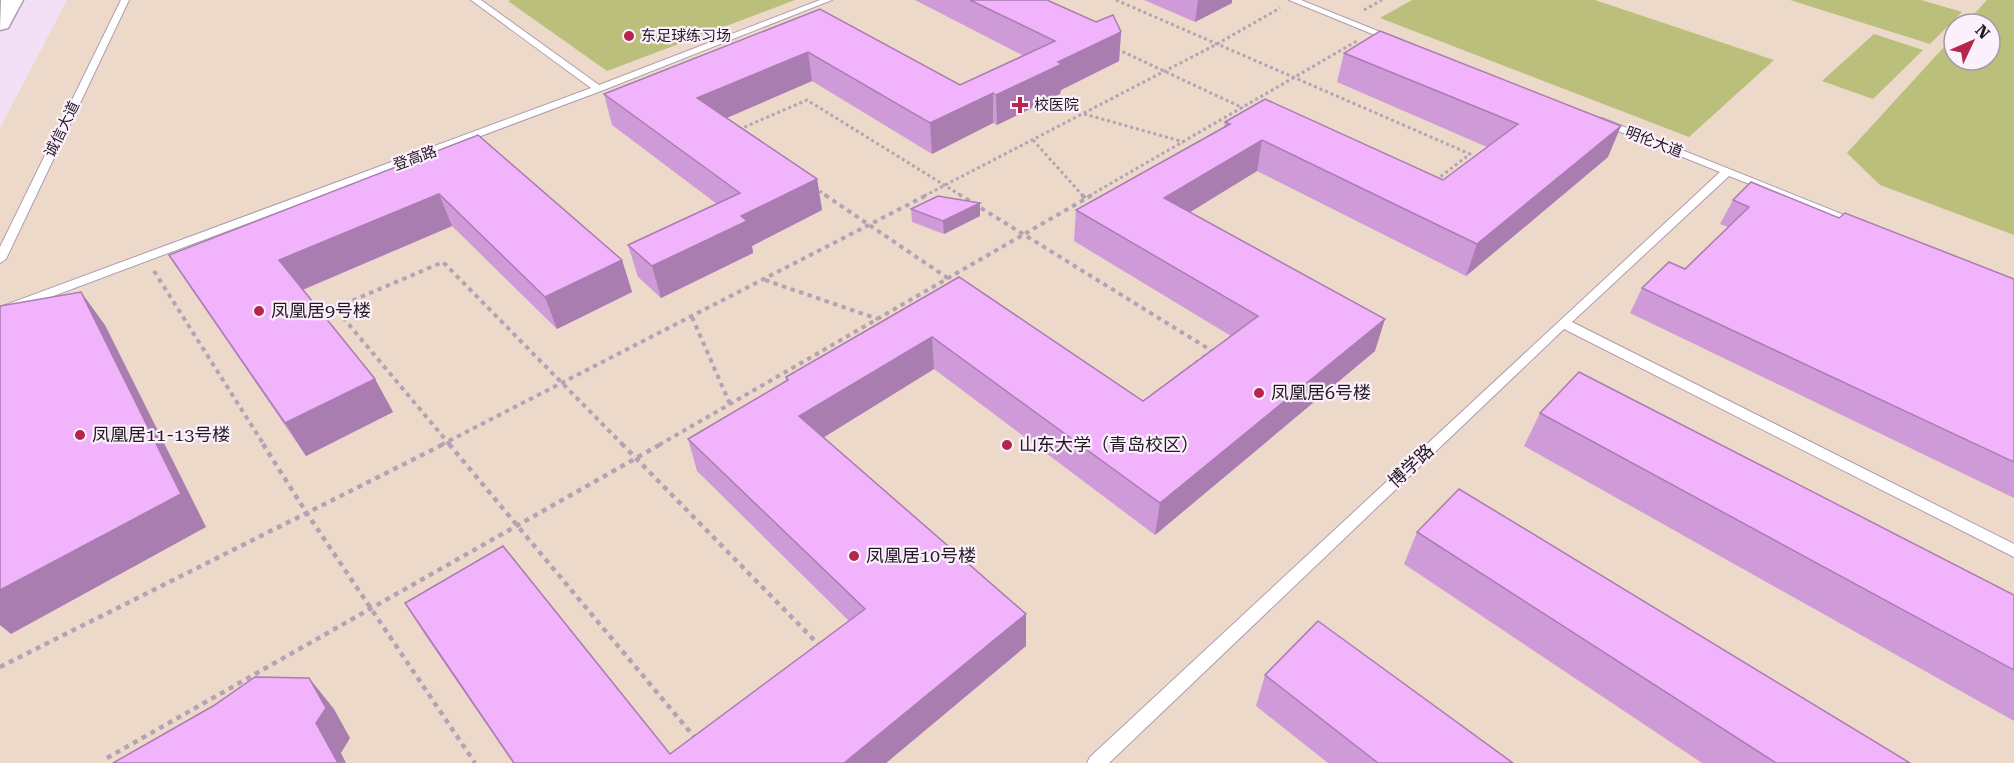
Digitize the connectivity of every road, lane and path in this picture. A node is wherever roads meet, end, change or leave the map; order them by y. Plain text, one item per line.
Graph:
1 (12, 0) edge
2 (125, 0) edge
3 (475, 0) edge
4 (828, 0) edge
5 (1116, 0) edge
6 (1294, 0) edge
7 (0, 23) edge
8 (1374, 32) junction
9 (1217, 44) junction
10 (1407, 45) edge
11 (1113, 47) edge
12 (1165, 72) junction
13 (1294, 78) junction
14 (598, 89) junction
15 (1242, 108) junction
16 (1253, 112) edge
17 (1084, 114) junction
18 (1595, 118) edge
19 (1033, 140) junction
20 (1185, 142) junction
21 (1728, 171) junction
22 (945, 185) junction
23 (1429, 185) edge
24 (1086, 200) junction
25 (870, 225) junction
26 (1865, 226) edge
27 (1025, 235) junction
28 (0, 258) edge
29 (146, 258) junction
30 (764, 279) junction
31 (949, 279) junction
32 (0, 312) edge
33 (692, 317) junction
34 (878, 319) junction
35 (1563, 323) junction
36 (563, 384) junction
37 (730, 405) junction
38 (446, 442) junction
39 (636, 459) junction
40 (306, 512) junction
41 (518, 527) junction
42 (2014, 551) edge
43 (371, 609) junction
44 (0, 668) edge
45 (107, 758) dead end
46 (475, 763) edge
47 (1096, 763) edge

1 - 7 main road
2 - 28 lane, 诚信大道
3 - 14 lane
4 - 14 lane, 登高路
5 - 9 path
6 - 8 lane
6 - 9 path
8 - 10 lane
8 - 13 path
9 - 12 path
9 - 13 path
11 - 12 path
12 - 15 path
12 - 17 path
13 - 15 path
13 - 23 path
14 - 29 lane, 登高路
15 - 16 path
15 - 20 path
17 - 19 path
17 - 20 path
18 - 21 lane, 明伦大道
19 - 22 path
19 - 24 path
20 - 24 path
21 - 26 lane, 明伦大道
21 - 35 lane, 博学路
22 - 25 path
22 - 25 path
22 - 27 path
24 - 27 path
25 - 30 path
25 - 31 path
27 - 31 path
27 - 31 path
29 - 32 lane, 登高路
29 - 40 path
30 - 33 path
30 - 34 path
31 - 34 path
33 - 36 path
33 - 37 path
34 - 37 path
35 - 42 lane
35 - 47 lane, 博学路
36 - 38 path
36 - 38 path
36 - 39 path
37 - 39 path
38 - 40 path
38 - 41 path
39 - 41 path
39 - 41 path
40 - 43 path
40 - 44 path
41 - 43 path
43 - 45 path
43 - 46 path

